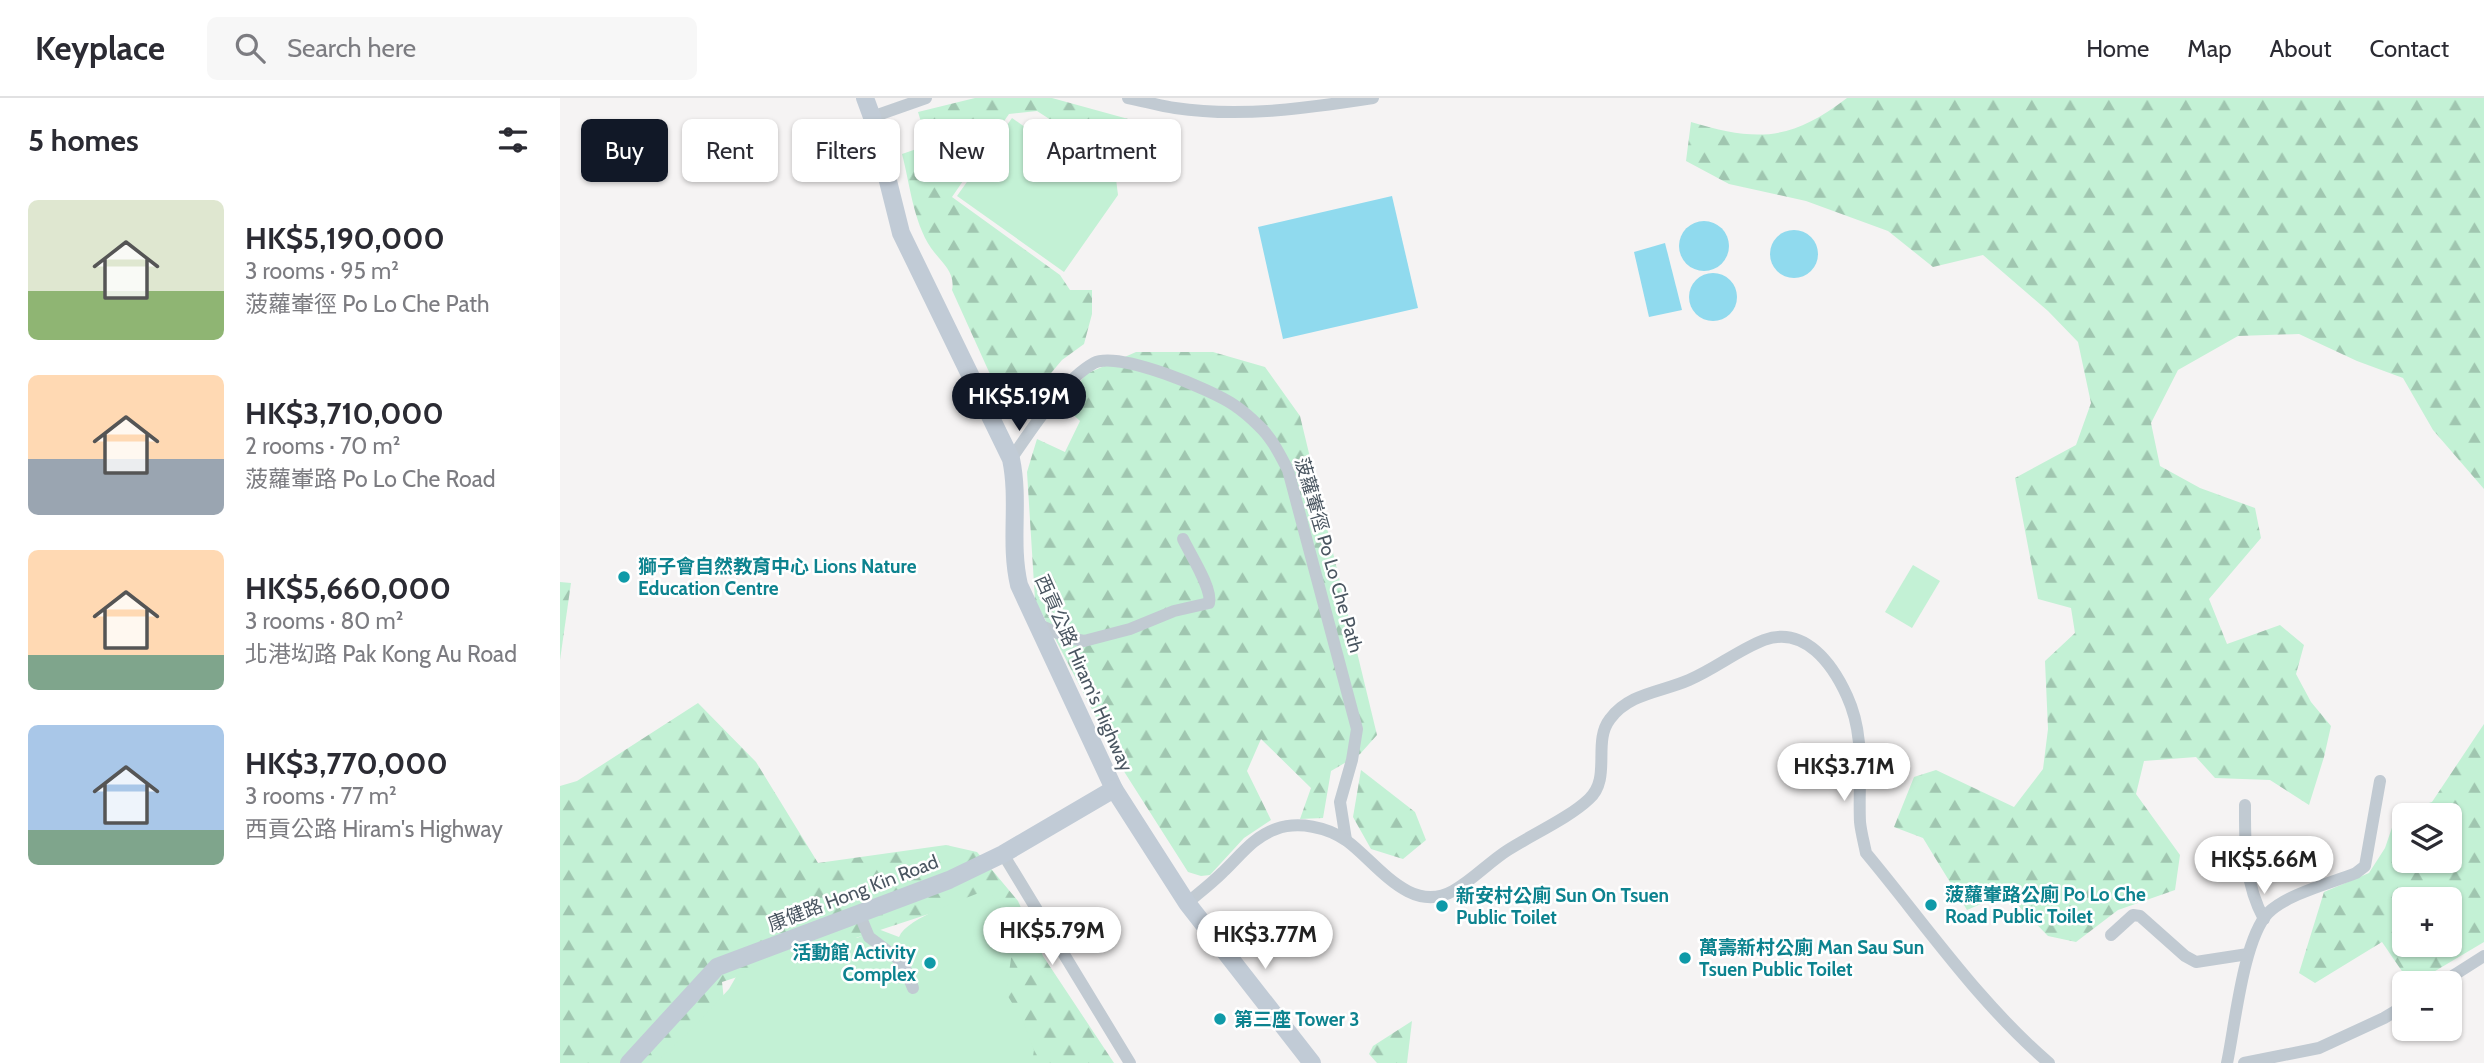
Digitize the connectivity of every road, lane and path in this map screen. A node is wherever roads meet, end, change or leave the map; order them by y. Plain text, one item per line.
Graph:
1 (865, 98) edge
2 (926, 98) edge
3 (1128, 98) edge
4 (1373, 98) edge
5 (872, 117) junction
6 (1011, 459) junction
7 (1183, 539) dead end
8 (1037, 624) junction
9 (2380, 780) dead end
10 (1114, 789) junction
11 (2245, 805) dead end
12 (1346, 840) junction
13 (1003, 855) junction
14 (1187, 903) junction
15 (859, 913) junction
16 (2264, 919) junction
17 (2111, 935) dead end
18 (2248, 954) junction
19 (2484, 956) edge
20 (2460, 971) edge
21 (913, 988) dead end
22 (2392, 1013) edge
23 (629, 1063) edge
24 (1130, 1063) edge
25 (1312, 1063) edge
26 (2049, 1063) edge
27 (2228, 1063) edge
28 (2244, 1063) edge

1 - 5 main road, 西貢公路 Hiram's Highway
2 - 5 street
3 - 4 street
5 - 6 main road, 西貢公路 Hiram's Highway
6 - 8 main road, 西貢公路 Hiram's Highway
6 - 12 street, 菠蘿輋徑 Po Lo Che Path
7 - 8 street
8 - 10 main road, 西貢公路 Hiram's Highway
9 - 16 street
10 - 13 main road, 康健路 Hong Kin Road
10 - 14 main road, 西貢公路 Hiram's Highway
11 - 16 street
12 - 14 street
12 - 26 street
13 - 15 main road, 康健路 Hong Kin Road
13 - 24 street
14 - 25 main road, 西貢公路 Hiram's Highway
15 - 21 street
15 - 23 main road, 康健路 Hong Kin Road
16 - 18 street
17 - 18 street
18 - 27 street
19 - 20 street
22 - 28 street

